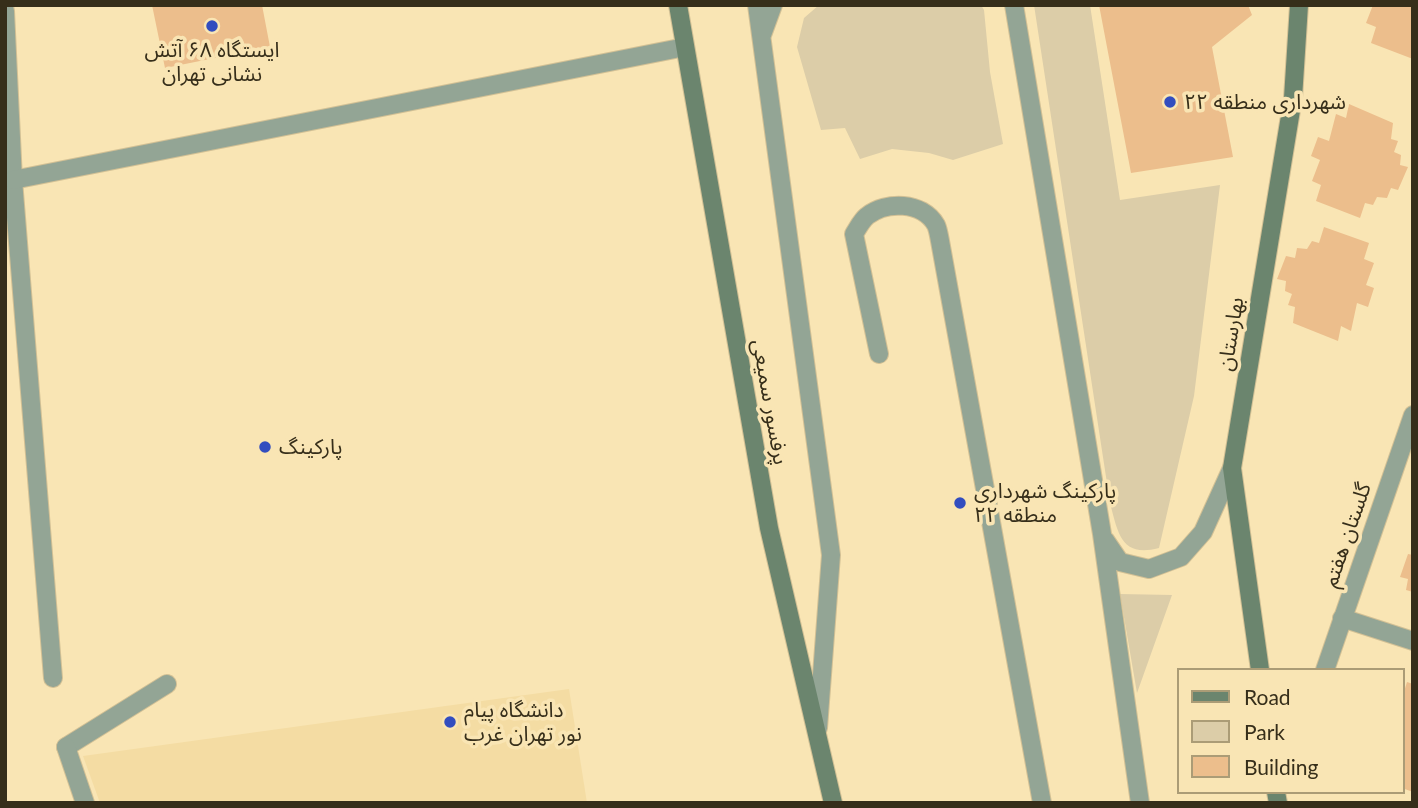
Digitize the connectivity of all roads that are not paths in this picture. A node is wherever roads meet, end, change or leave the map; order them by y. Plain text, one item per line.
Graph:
1 (678, 5) edge
2 (757, 5) edge
3 (773, 5) edge
4 (1014, 5) edge
5 (1299, 5) edge
6 (5, 11) edge
7 (762, 35) junction
8 (685, 47) junction
9 (13, 180) junction
10 (5, 198) edge
11 (879, 354) dead end
12 (1413, 415) edge
13 (1232, 468) junction
14 (1102, 534) junction
15 (1342, 618) junction
16 (1413, 640) edge
17 (1260, 668) edge
18 (1326, 668) edge
19 (53, 678) dead end
20 (167, 684) dead end
21 (817, 740) junction
22 (1141, 802) edge
23 (85, 803) edge
24 (833, 803) edge
25 (1042, 803) edge

1 - 8 main road, پرفسور سمیعی
2 - 7 street
3 - 7 street
4 - 14 street
5 - 13 main road, بهارستان
6 - 9 street
7 - 21 street
8 - 9 street
8 - 21 main road, پرفسور سمیعی
9 - 10 street
9 - 19 street
11 - 25 street
12 - 15 street, گلستان هفتم
13 - 14 street
13 - 17 main road, بهارستان
14 - 22 street
15 - 16 street
15 - 18 street, گلستان هفتم
20 - 23 street
21 - 24 main road, پرفسور سمیعی

